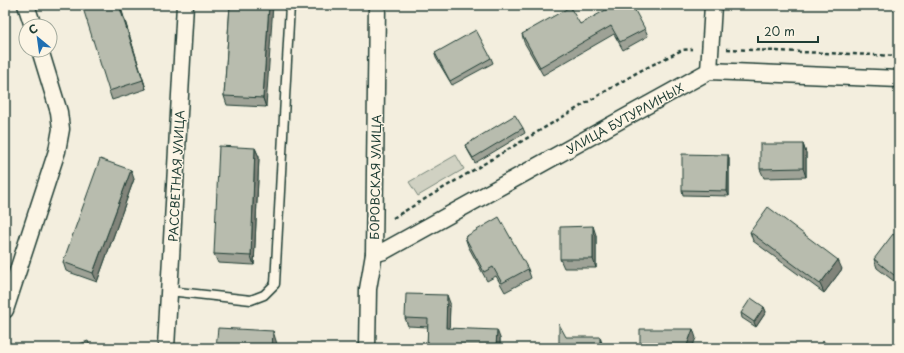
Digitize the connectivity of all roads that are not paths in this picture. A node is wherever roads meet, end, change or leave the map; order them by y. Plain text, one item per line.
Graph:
1 (26, 5) edge
2 (185, 5) edge
3 (290, 5) edge
4 (377, 5) edge
5 (713, 5) edge
6 (30, 18) edge
7 (42, 58) edge
8 (709, 71) junction
9 (899, 78) edge
10 (374, 254) junction
11 (169, 291) junction
12 (5, 310) edge
13 (166, 348) edge
14 (367, 348) edge

1 - 6 street
2 - 11 street, РАССВЕТНАЯ УЛИЦА
3 - 11 lane
4 - 10 street, БОРОВСКАЯ УЛИЦА
5 - 8 street
7 - 12 street
8 - 9 street
8 - 10 street, УЛИЦА БУТУРЛИНЫХ
10 - 14 street, БОРОВСКАЯ УЛИЦА
11 - 13 street, РАССВЕТНАЯ УЛИЦА

